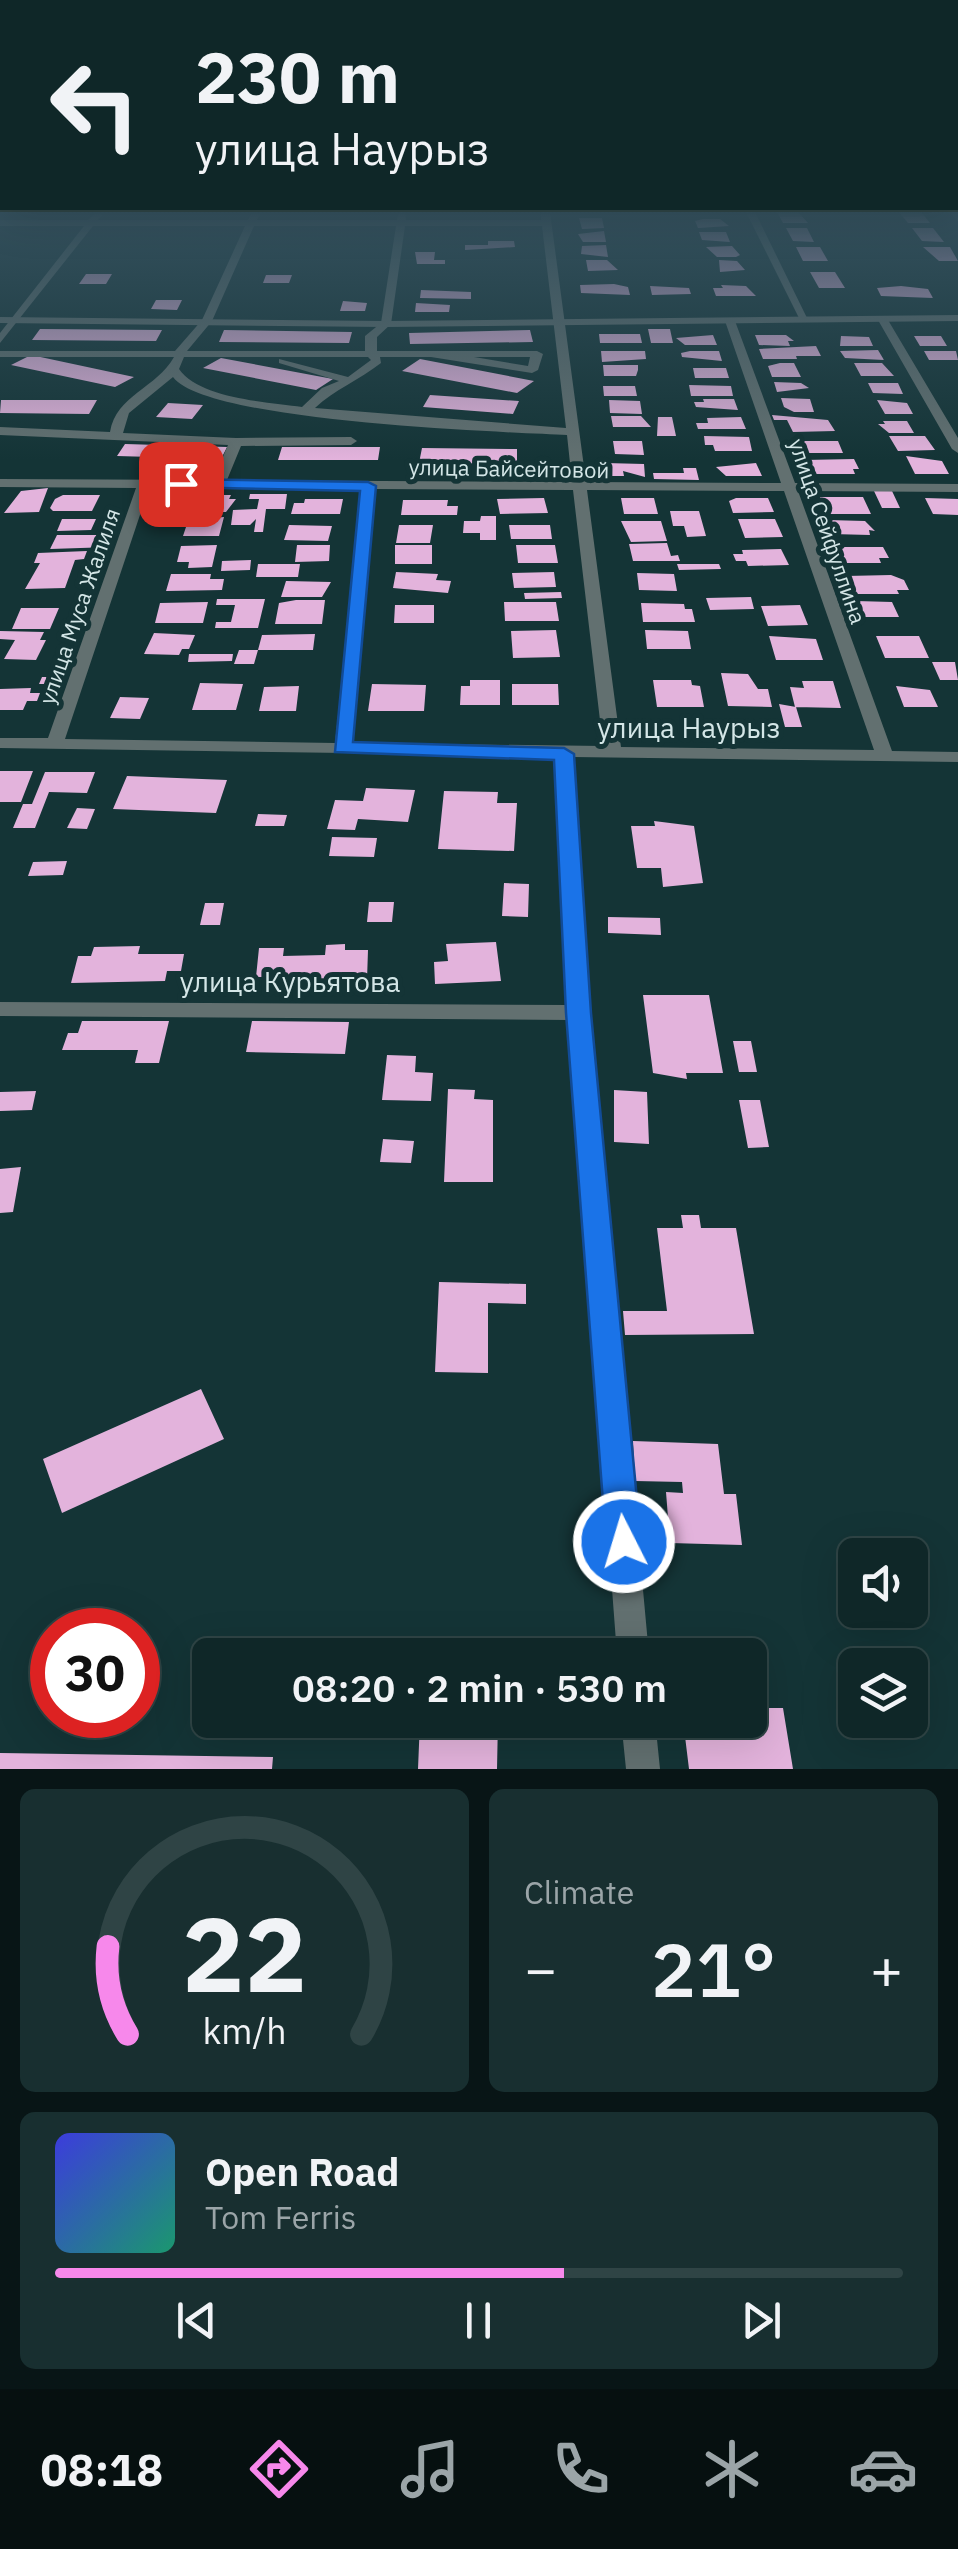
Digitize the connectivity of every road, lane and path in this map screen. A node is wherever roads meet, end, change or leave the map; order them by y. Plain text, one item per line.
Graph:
1 (34, 295) edge
2 (220, 295) edge
3 (390, 295) edge
4 (553, 295) edge
5 (792, 295) edge
6 (958, 318) edge
7 (0, 320) edge
8 (14, 320) junction
9 (805, 320) junction
10 (884, 320) junction
11 (556, 321) junction
12 (730, 321) junction
13 (207, 322) junction
14 (386, 324) junction
15 (0, 340) edge
16 (181, 352) junction
17 (236, 352) junction
18 (371, 353) junction
19 (0, 354) edge
20 (430, 354) junction
21 (175, 370) junction
22 (350, 380) junction
23 (307, 409) junction
24 (0, 431) edge
25 (573, 432) junction
26 (116, 438) junction
27 (351, 441) dead end
28 (236, 442) junction
29 (958, 449) edge
30 (0, 482) edge
31 (144, 484) junction
32 (218, 484) junction
33 (368, 486) junction
34 (789, 487) junction
35 (958, 488) edge
36 (582, 489) junction
37 (0, 743) edge
38 (56, 743) junction
39 (342, 748) junction
40 (564, 754) junction
41 (613, 754) junction
42 (885, 756) junction
43 (958, 757) edge
44 (0, 1009) edge
45 (579, 1013) junction
46 (632, 1638) edge
47 (640, 1738) edge
48 (643, 1769) edge

1 - 8 street
2 - 13 street
3 - 14 street
4 - 11 street
5 - 9 street
6 - 10 street
7 - 8 street
8 - 13 street
8 - 15 street
9 - 10 street
9 - 12 street
10 - 29 street
11 - 12 street
11 - 14 street
11 - 25 street
12 - 34 street, улица Сейфуллина
13 - 14 street
13 - 16 street
14 - 18 street
16 - 17 street
16 - 19 street
16 - 21 street
17 - 18 street
17 - 22 street
18 - 20 street
18 - 22 street
20 - 20 street
21 - 23 street
21 - 26 street
22 - 23 street
23 - 25 street
24 - 26 street
25 - 36 street
26 - 28 street
27 - 28 street
28 - 32 street
30 - 31 street, улица Байсейтовой
31 - 32 street, улица Байсейтовой
31 - 38 street, улица Муса Жалиля
32 - 33 street, улица Байсейтовой
33 - 36 street, улица Байсейтовой
33 - 39 street
34 - 35 street, улица Байсейтовой
34 - 36 street, улица Байсейтовой
34 - 42 street, улица Сейфуллина
36 - 41 street
37 - 38 street, улица Наурыз
38 - 39 street, улица Наурыз
39 - 40 street, улица Наурыз
40 - 41 street, улица Наурыз
40 - 45 street
41 - 42 street, улица Наурыз
42 - 43 street, улица Наурыз
44 - 45 street, улица Курьятова
45 - 46 street
47 - 48 street

